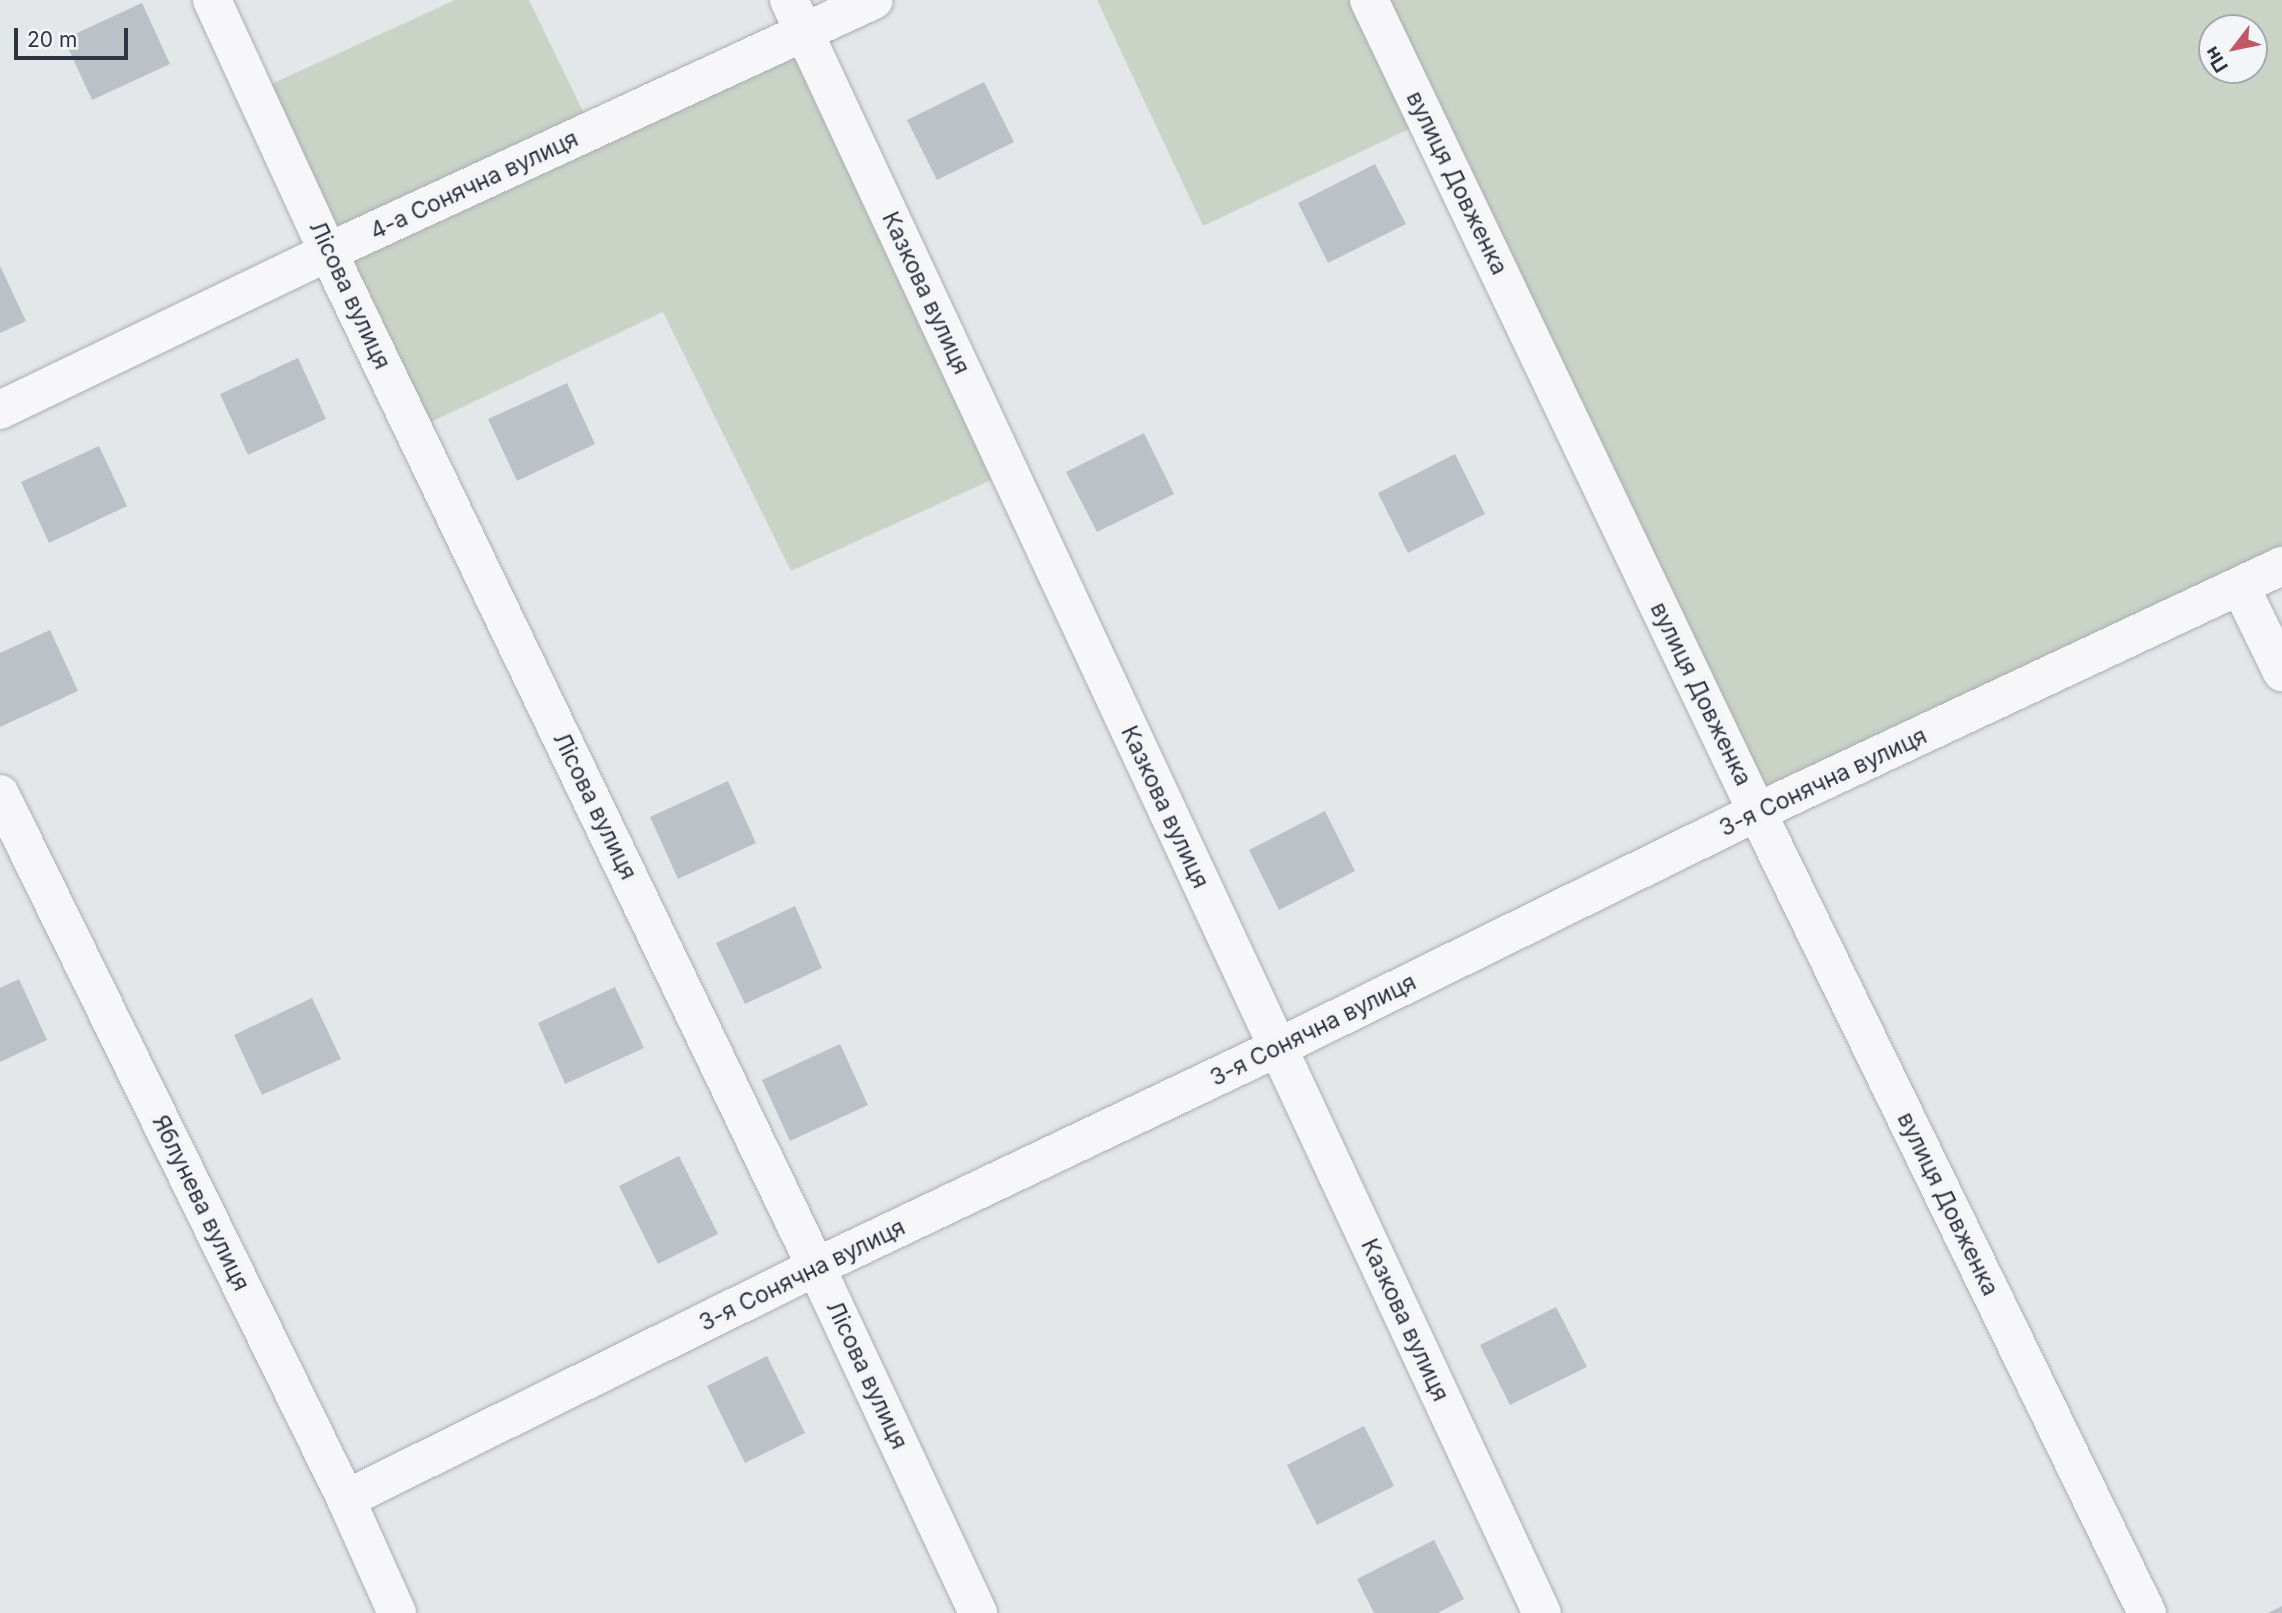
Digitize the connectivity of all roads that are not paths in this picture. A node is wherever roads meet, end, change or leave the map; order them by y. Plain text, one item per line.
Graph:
1 (212, 0) edge
2 (874, 0) edge
3 (1370, 0) edge
4 (797, 16) edge
5 (328, 252) junction
6 (0, 410) edge
7 (2282, 566) edge
8 (2240, 586) junction
9 (2282, 672) edge
10 (0, 794) edge
11 (1757, 812) junction
12 (1277, 1048) junction
13 (816, 1267) junction
14 (346, 1499) junction
15 (397, 1613) edge
16 (978, 1613) edge
17 (1542, 1613) edge
18 (2147, 1613) edge

1 - 5 street, Лісова вулиця
2 - 4 street, 4-а Сонячна вулиця
3 - 11 street, вулиця Довженка
4 - 5 street, 4-а Сонячна вулиця
4 - 12 street, Казкова вулиця
5 - 6 street, 4-а Сонячна вулиця
5 - 13 street, Лісова вулиця
7 - 8 street, 3-я Сонячна вулиця
8 - 9 street
8 - 11 street, 3-я Сонячна вулиця
10 - 14 street, Яблунева вулиця
11 - 12 street, 3-я Сонячна вулиця
11 - 18 street, вулиця Довженка
12 - 13 street, 3-я Сонячна вулиця
12 - 17 street, Казкова вулиця
13 - 14 street, 3-я Сонячна вулиця
13 - 16 street, Лісова вулиця
14 - 15 street, Яблунева вулиця

